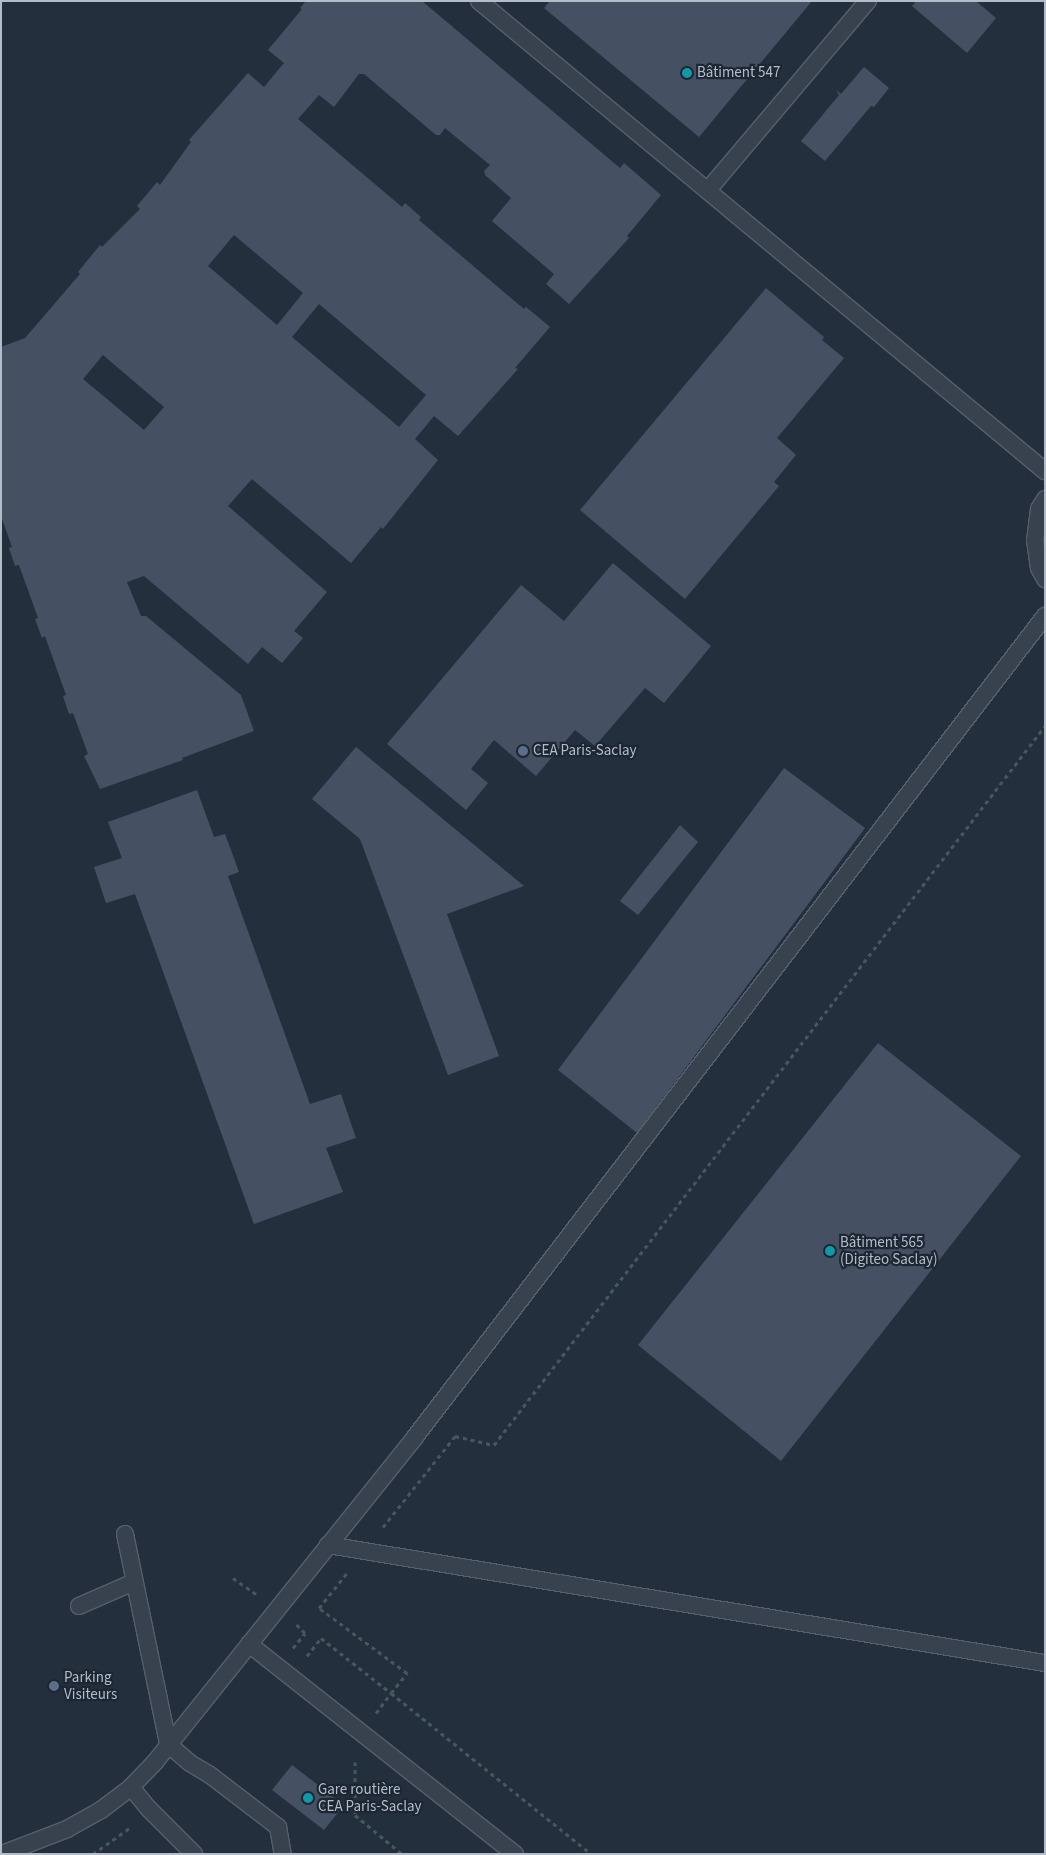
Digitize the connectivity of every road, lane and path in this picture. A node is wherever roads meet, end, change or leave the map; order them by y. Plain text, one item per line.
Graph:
1 (480, 1) edge
2 (868, 1) edge
3 (708, 190) junction
4 (1045, 471) edge
5 (1045, 499) edge
6 (1045, 579) edge
7 (1045, 616) edge
8 (1045, 726) edge
9 (125, 1534) dead end
10 (328, 1545) junction
11 (364, 1551) junction
12 (234, 1578) dead end
13 (134, 1582) junction
14 (79, 1606) dead end
15 (276, 1610) junction
16 (249, 1644) junction
17 (290, 1652) dead end
18 (304, 1659) dead end
19 (1045, 1663) edge
20 (168, 1744) junction
21 (131, 1787) junction
22 (2, 1854) edge
23 (194, 1854) edge
24 (283, 1854) edge
25 (515, 1854) edge

1 - 3 lane
2 - 3 lane
3 - 4 lane
5 - 6 lane
7 - 10 lane
8 - 11 path
9 - 13 lane
10 - 11 lane
10 - 15 lane
11 - 18 path
11 - 19 lane
12 - 15 path
13 - 14 lane
13 - 20 lane
15 - 16 lane
15 - 17 path
16 - 20 lane
16 - 25 lane
20 - 21 lane
20 - 24 lane
21 - 22 lane
21 - 23 lane

